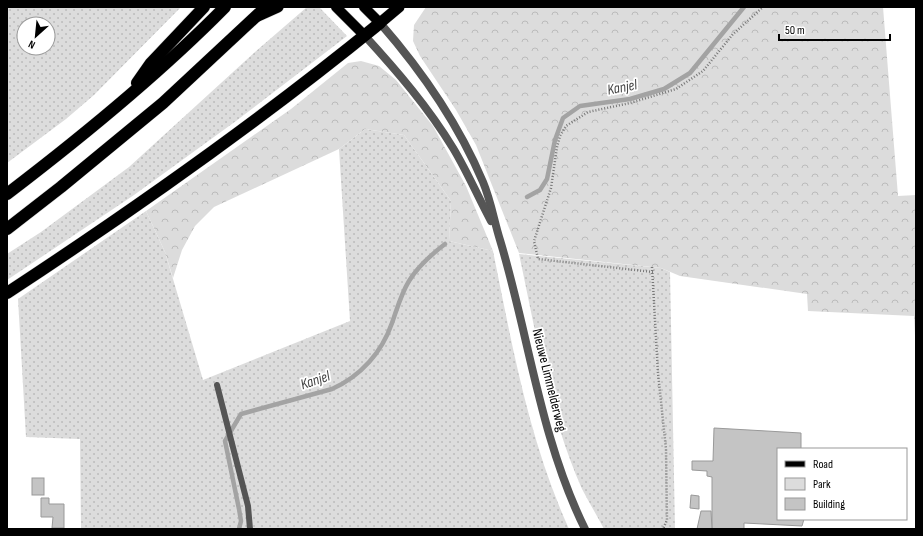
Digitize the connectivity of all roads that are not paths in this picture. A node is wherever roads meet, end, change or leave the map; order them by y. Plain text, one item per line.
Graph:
1 (204, 7) edge
2 (225, 7) edge
3 (266, 7) edge
4 (278, 7) edge
5 (336, 7) edge
6 (364, 7) edge
7 (399, 7) edge
8 (257, 16) junction
9 (380, 23) junction
10 (365, 36) junction
11 (127, 98) junction
12 (7, 194) edge
13 (7, 229) edge
14 (498, 234) junction
15 (7, 293) edge
16 (217, 385) dead end
17 (250, 529) edge
18 (585, 529) edge

1 - 11 highway
2 - 11 highway
3 - 8 highway
4 - 8 highway
5 - 10 main road, Nieuwe Limmelderweg
6 - 9 main road, Nieuwe Limmelderweg
7 - 9 highway
8 - 13 highway
9 - 10 highway
9 - 14 street, Nieuwe Limmelderweg
10 - 14 street, Nieuwe Limmelderweg
10 - 15 highway
11 - 12 highway
14 - 18 street, Nieuwe Limmelderweg
16 - 17 lane

